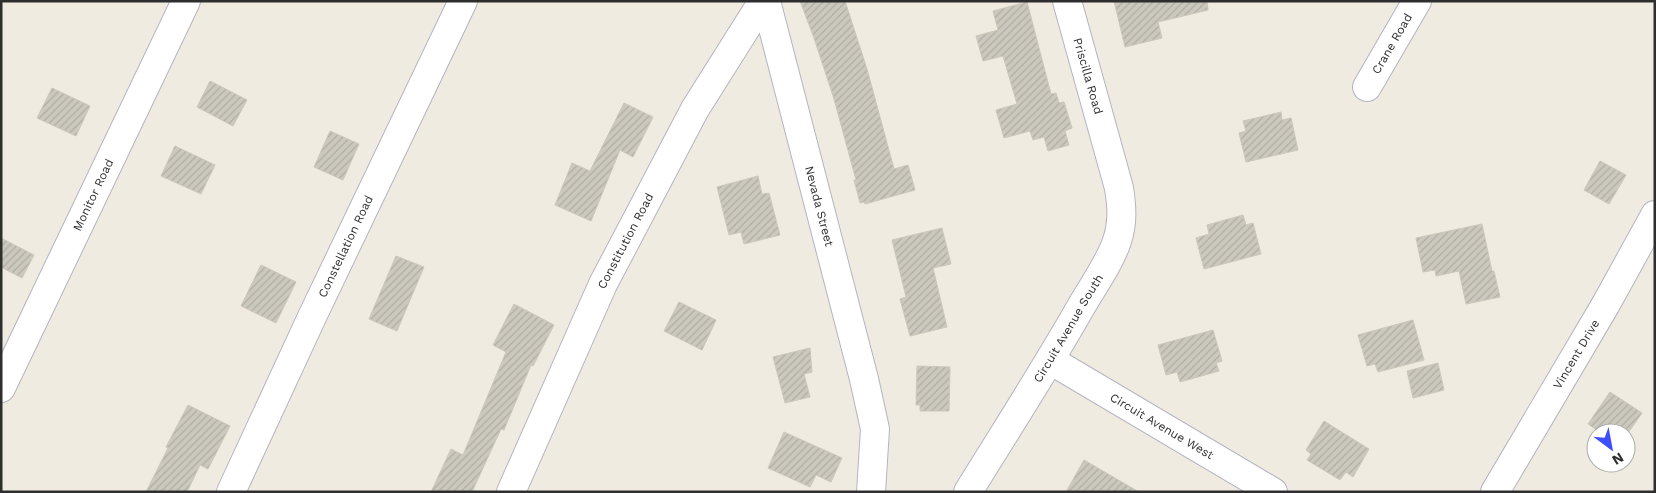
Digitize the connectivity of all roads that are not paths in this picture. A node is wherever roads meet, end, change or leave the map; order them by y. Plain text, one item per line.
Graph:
1 (186, 1) edge
2 (463, 1) edge
3 (765, 1) edge
4 (1067, 1) edge
5 (1418, 1) edge
6 (1367, 87) dead end
7 (1109, 151) joint
8 (1655, 215) edge
9 (1050, 360) junction
10 (1, 388) edge
11 (232, 492) edge
12 (511, 492) edge
13 (871, 492) edge
14 (968, 492) edge
15 (1273, 492) edge
16 (1495, 492) edge

1 - 10 street, Monitor Road
2 - 11 street, Constellation Road
3 - 12 street, Constitution Road
3 - 13 street, Nevada Street
4 - 7 street, Priscilla Road
5 - 6 street, Crane Road
7 - 9 street, Circuit Avenue South
8 - 16 street, Vincent Drive
9 - 14 street, Circuit Avenue South
9 - 15 street, Circuit Avenue West

